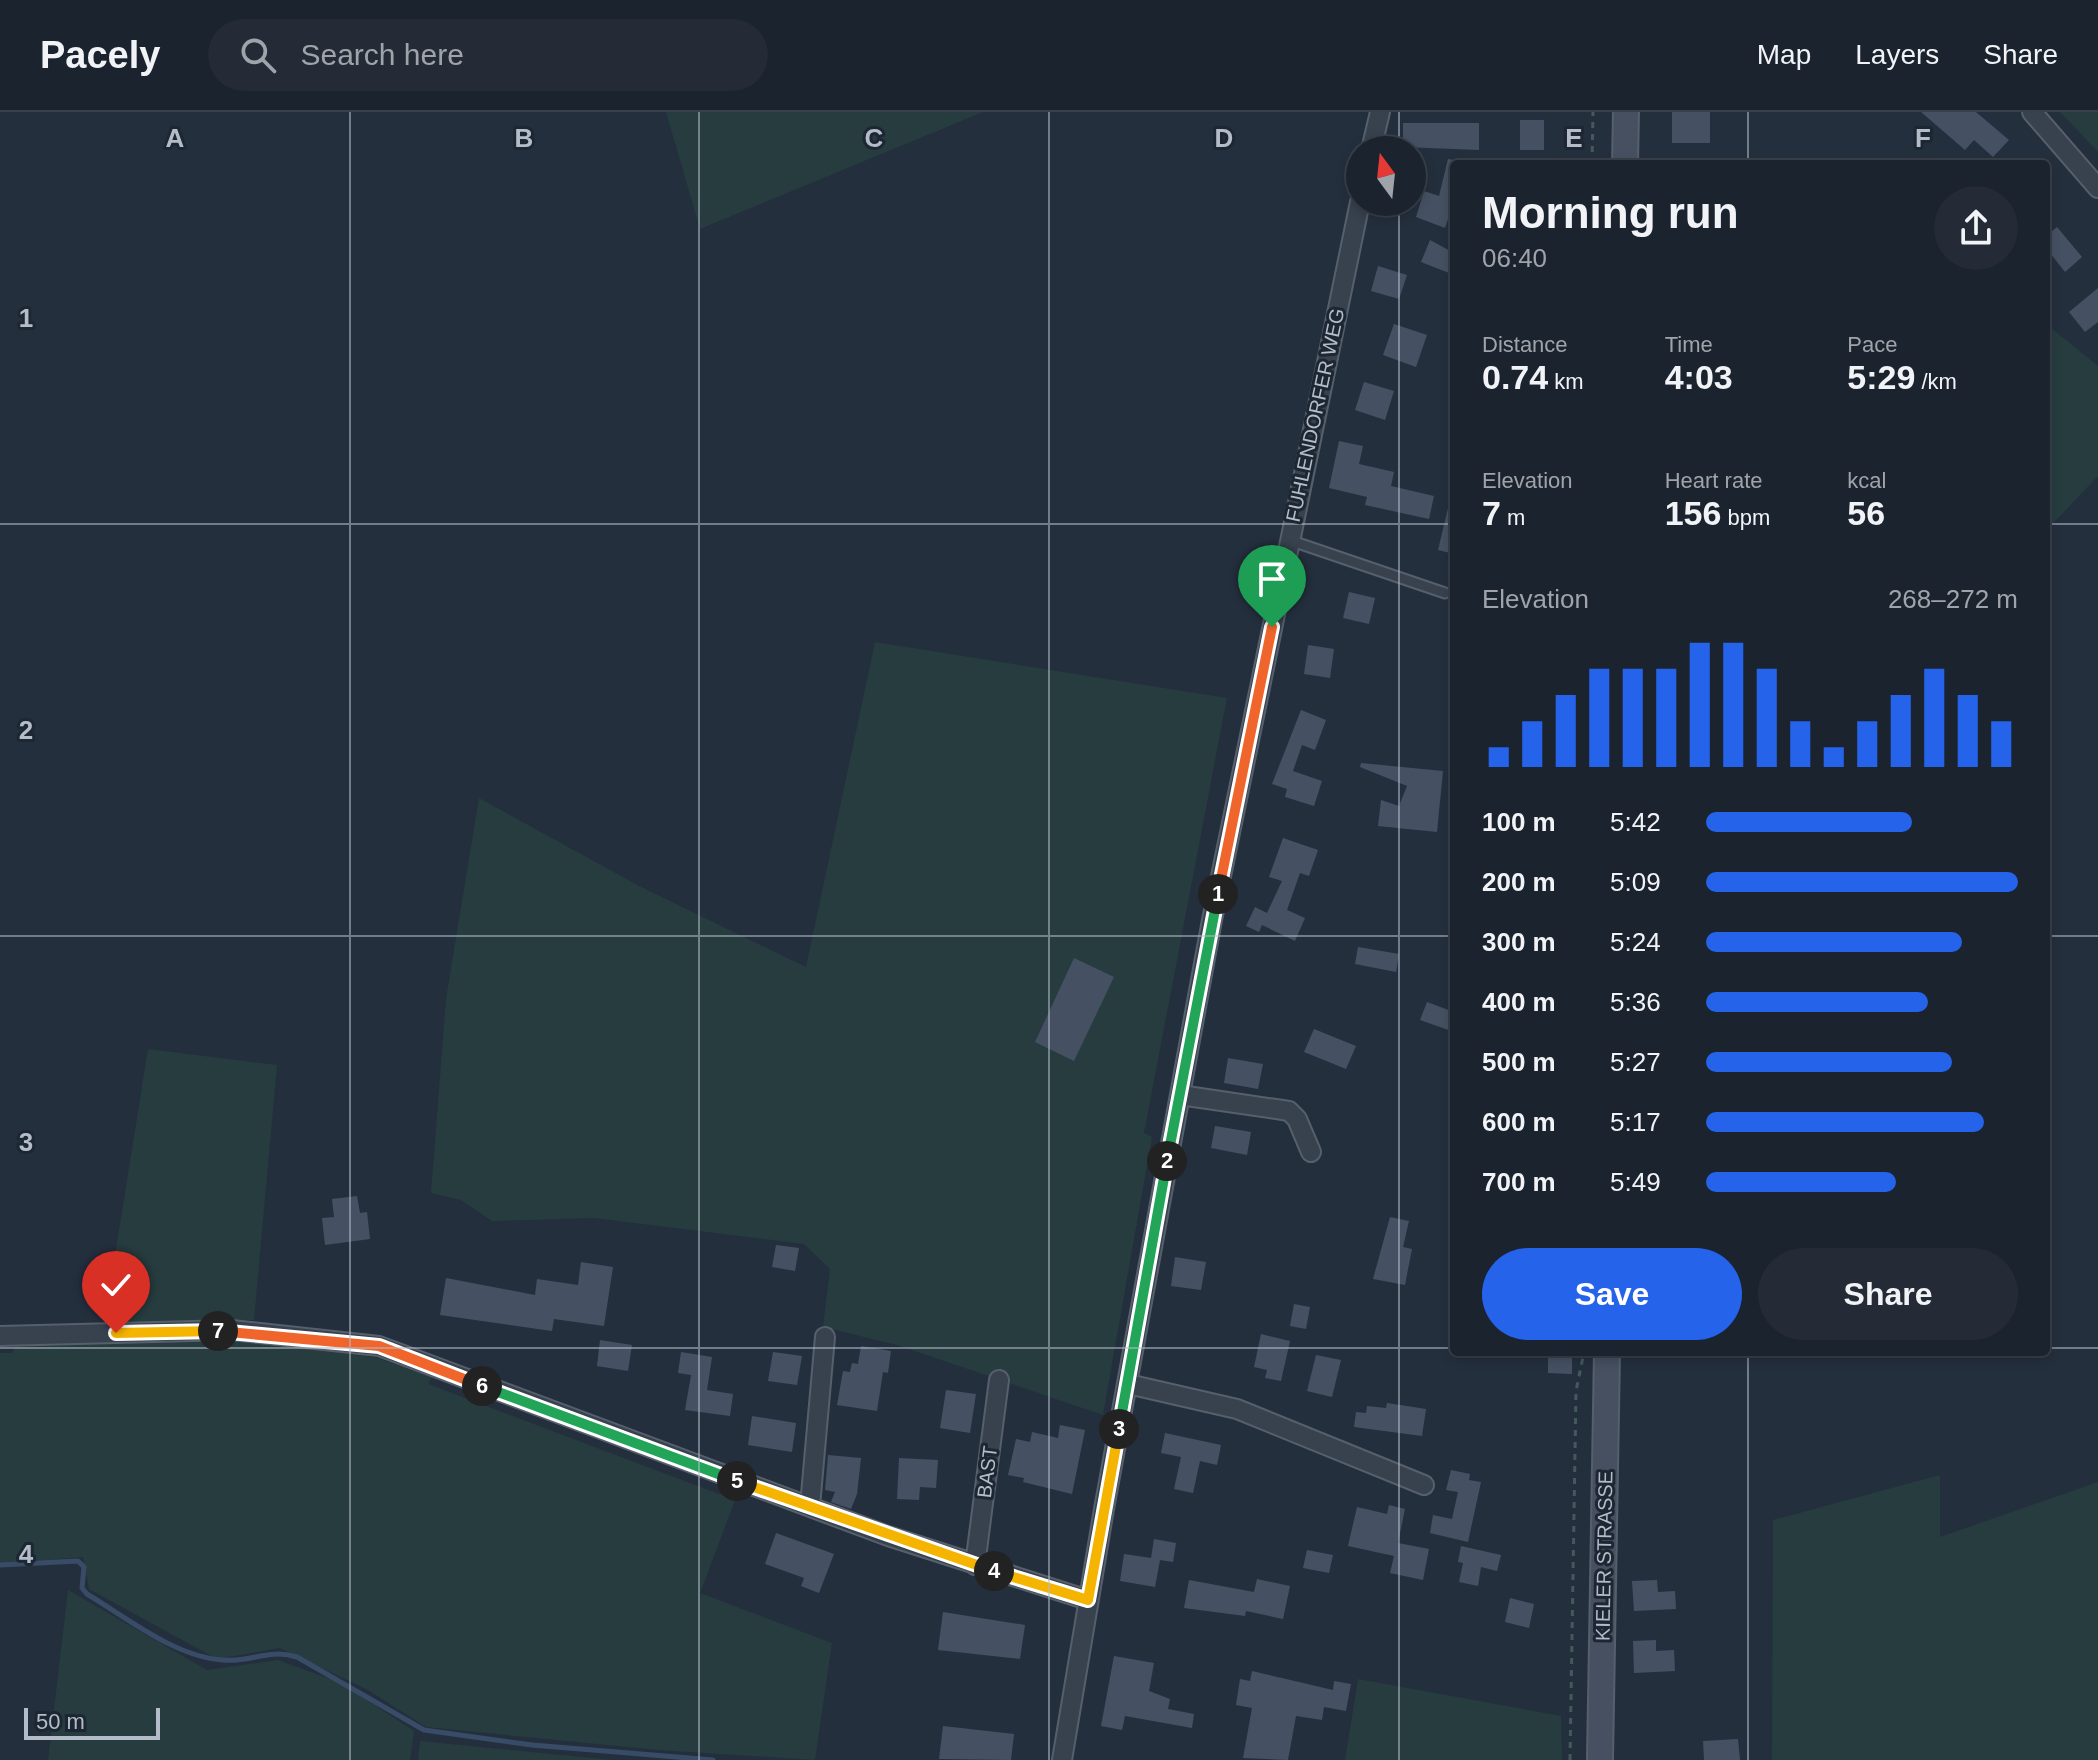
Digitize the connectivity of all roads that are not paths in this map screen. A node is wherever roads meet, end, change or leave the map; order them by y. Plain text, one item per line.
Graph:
1 (1380, 112) edge
2 (1626, 112) edge
3 (2032, 112) edge
4 (1374, 136) edge
5 (1625, 160) edge
6 (2098, 188) edge
7 (1357, 216) edge
8 (1289, 540) junction
9 (1445, 593) dead end
10 (1180, 1095) junction
11 (1311, 1152) dead end
12 (0, 1336) edge
13 (825, 1337) dead end
14 (1607, 1356) edge
15 (999, 1380) dead end
16 (1128, 1384) junction
17 (1424, 1485) dead end
18 (810, 1506) junction
19 (975, 1565) junction
20 (1088, 1600) junction
21 (1062, 1760) edge
22 (1600, 1760) edge

1 - 4 street
2 - 5 main road
3 - 6 street
7 - 8 street, FUHLENDORFER WEG
8 - 9 lane
8 - 10 street, FUHLENDORFER WEG
10 - 11 street
10 - 16 street, FUHLENDORFER WEG
12 - 18 street
13 - 18 street
14 - 22 main road, KIELER STRASSE
15 - 19 street, BAST
16 - 17 street
16 - 20 street, FUHLENDORFER WEG
18 - 19 street
19 - 20 street
20 - 21 street, FUHLENDORFER WEG

